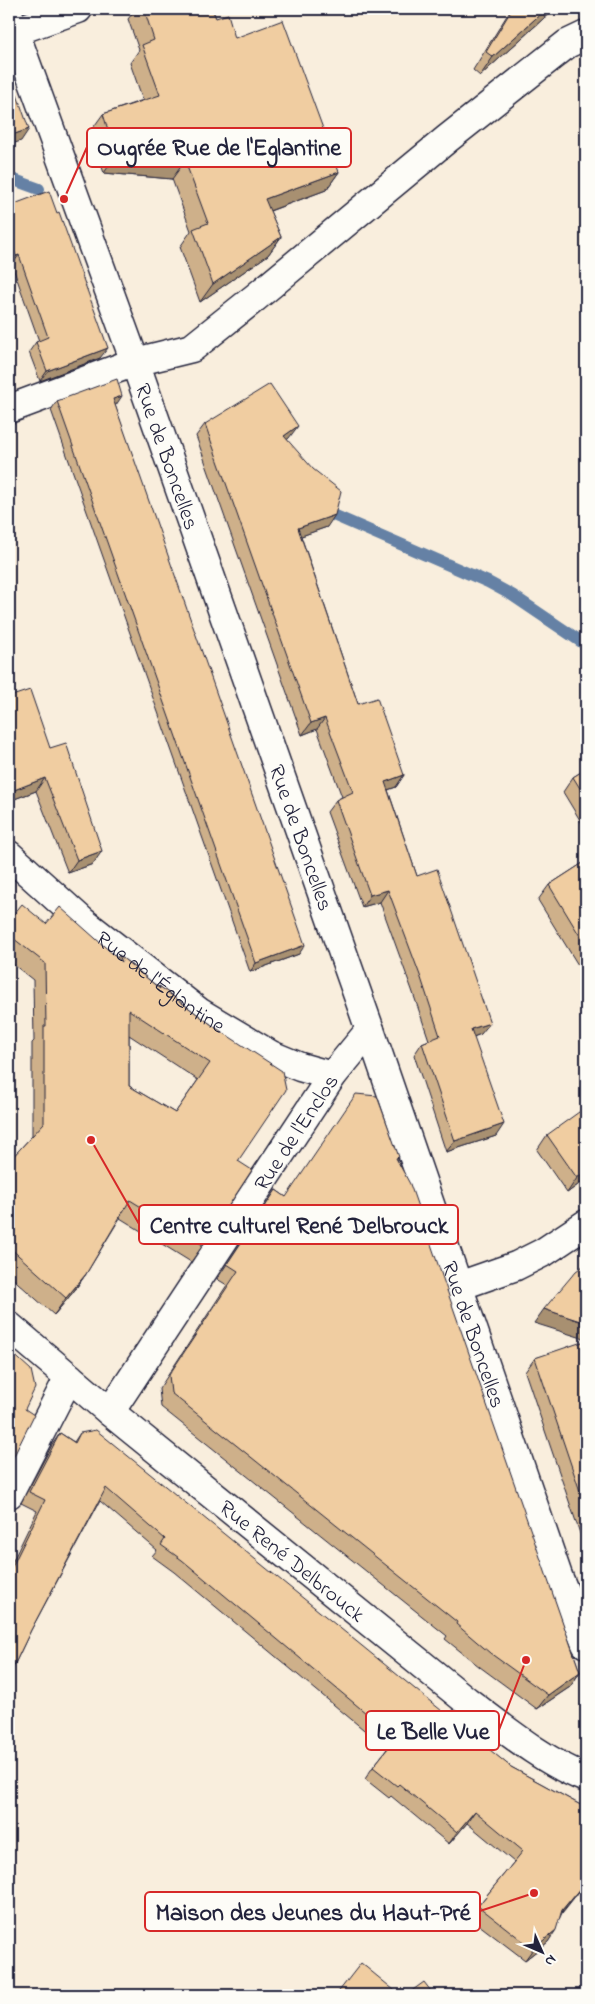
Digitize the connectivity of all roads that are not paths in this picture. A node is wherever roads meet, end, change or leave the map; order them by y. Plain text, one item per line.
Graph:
1 (78, 9) edge
2 (12, 23) edge
3 (586, 34) edge
4 (135, 362) junction
5 (9, 408) edge
6 (9, 854) edge
7 (370, 1030) junction
8 (332, 1076) junction
9 (586, 1224) edge
10 (458, 1286) junction
11 (9, 1326) edge
12 (69, 1377) junction
13 (110, 1412) junction
14 (9, 1494) edge
15 (586, 1644) edge
16 (586, 1778) edge

1 - 2 street, Rue de Boncelles
2 - 4 street, Rue de Boncelles
3 - 4 street
4 - 5 street
4 - 7 street, Rue de Boncelles
6 - 8 street, Rue de l'Églantine
7 - 8 street, Rue de l'Enclos
7 - 10 street, Rue de Boncelles
8 - 13 street, Rue de l'Enclos
9 - 10 street
10 - 15 street, Rue de Boncelles
11 - 12 street, Rue René Delbrouck
12 - 13 street, Rue René Delbrouck
12 - 14 street
13 - 16 street, Rue René Delbrouck

